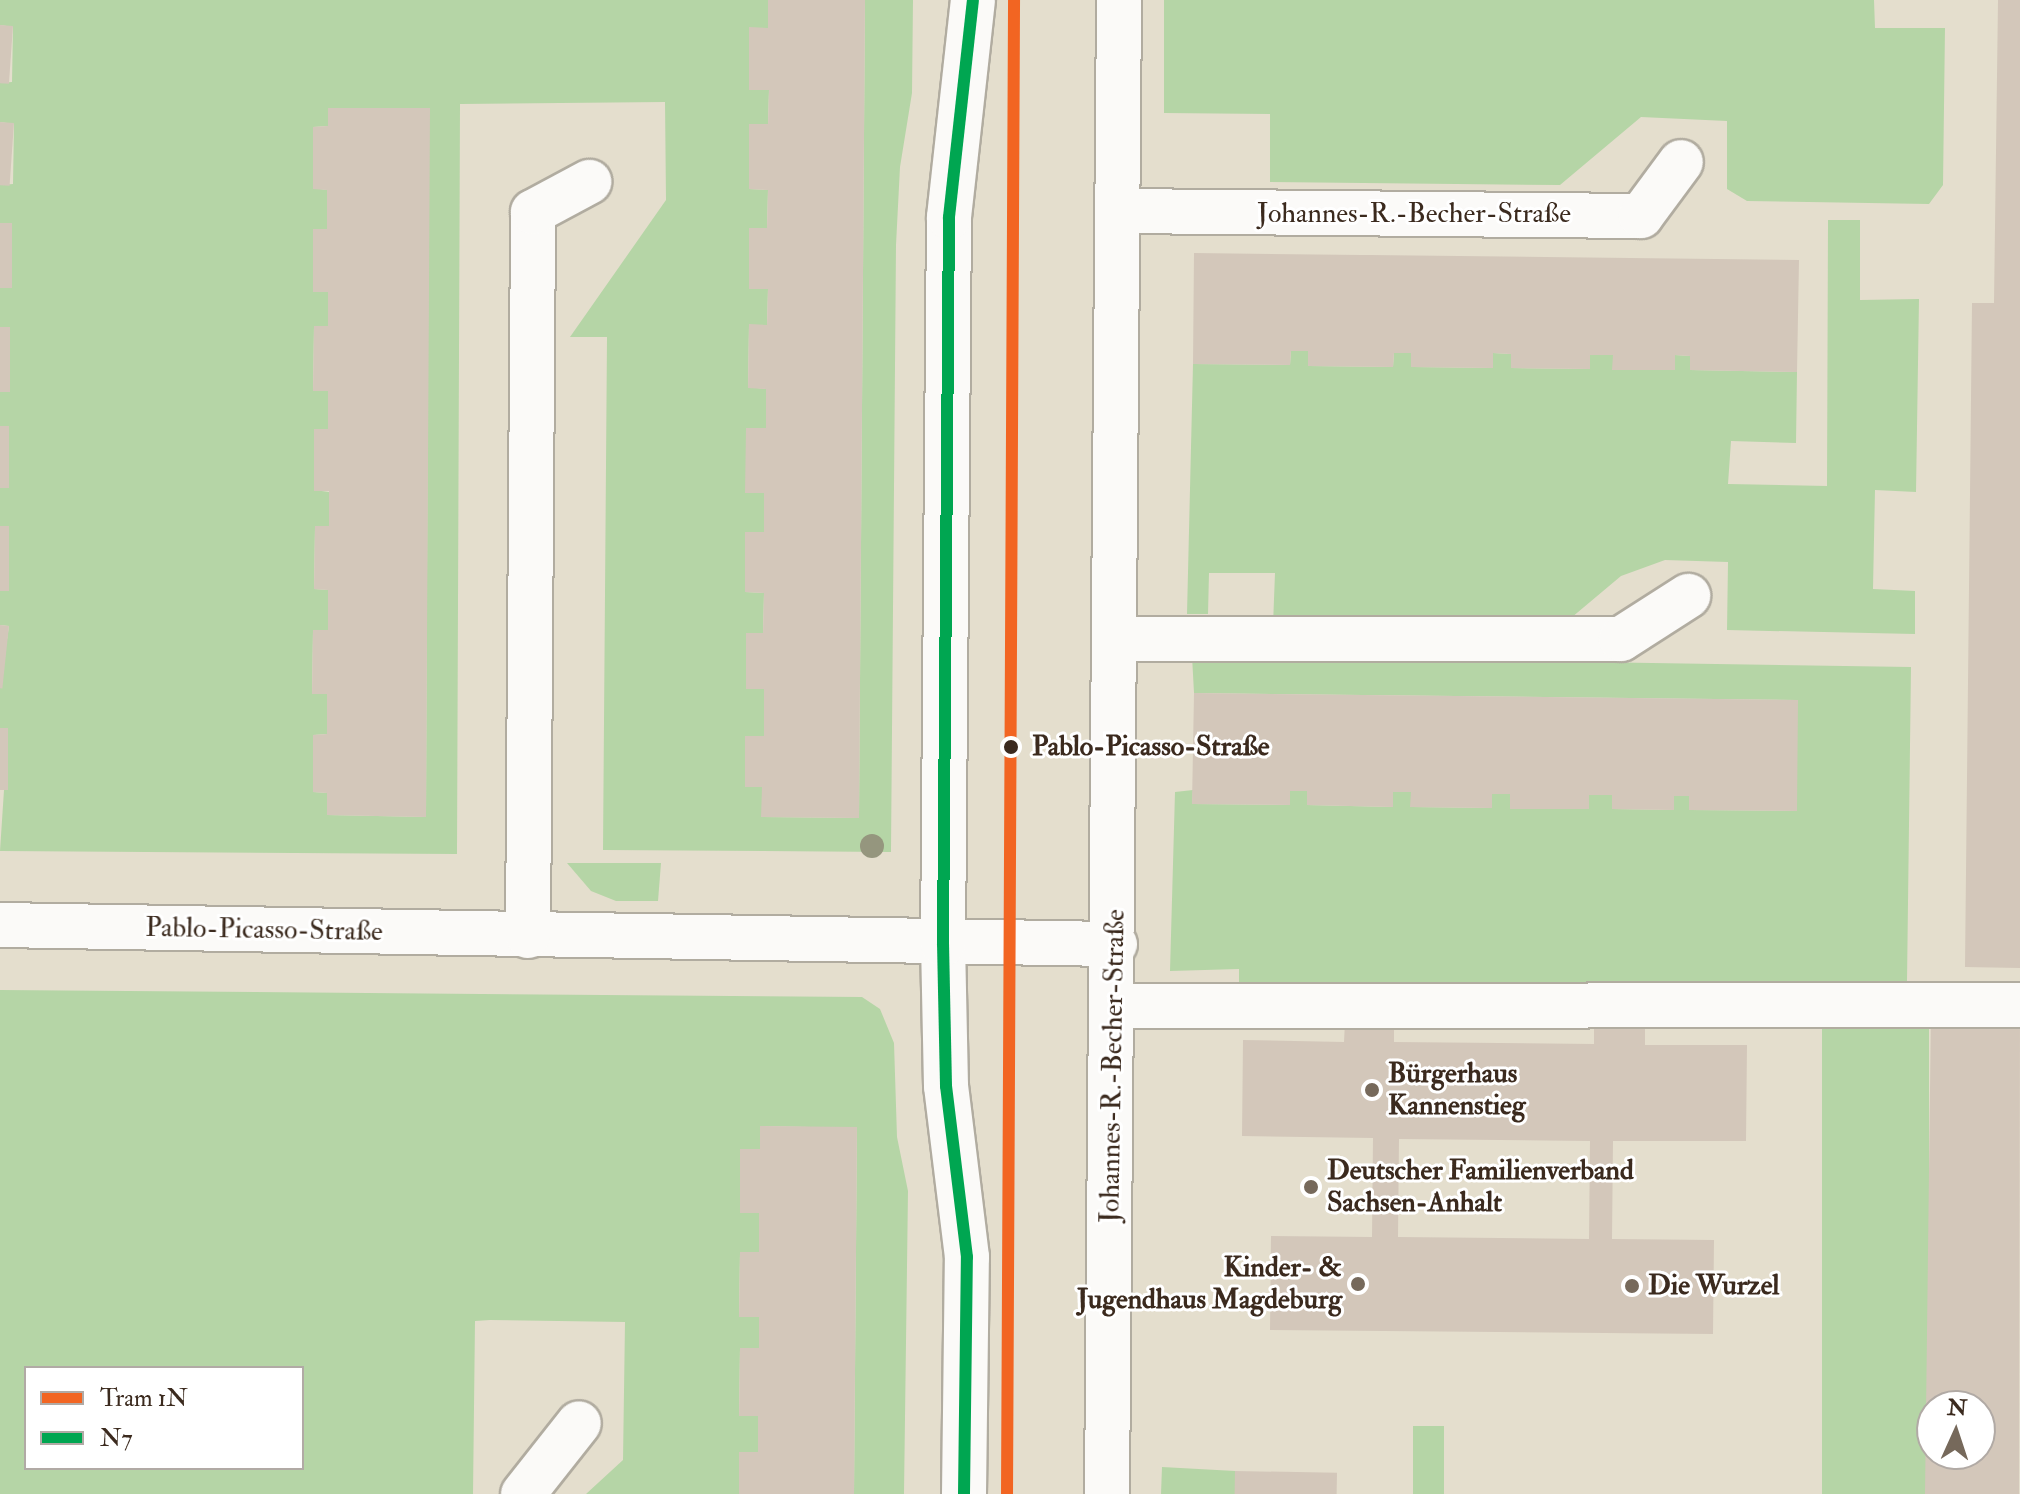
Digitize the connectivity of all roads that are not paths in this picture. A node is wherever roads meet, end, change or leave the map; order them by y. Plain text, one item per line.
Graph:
1 (973, 0) edge
2 (1119, 0) edge
3 (1681, 162) dead end
4 (589, 182) dead end
5 (1119, 211) junction
6 (1688, 596) dead end
7 (1116, 639) junction
8 (0, 925) edge
9 (528, 936) junction
10 (943, 944) junction
11 (1115, 944) junction
12 (2020, 1005) edge
13 (1114, 1006) junction
14 (579, 1423) dead end
15 (523, 1494) edge
16 (964, 1494) edge
17 (1107, 1494) edge

1 - 10 street
2 - 5 street, Johannes-R.-Becher-Straße
3 - 5 street, Johannes-R.-Becher-Straße
4 - 9 street
5 - 7 street, Johannes-R.-Becher-Straße
6 - 7 street
7 - 11 street, Johannes-R.-Becher-Straße
8 - 9 street, Pablo-Picasso-Straße
9 - 10 street, Pablo-Picasso-Straße
10 - 11 street, Pablo-Picasso-Straße
10 - 16 street
11 - 13 street, Johannes-R.-Becher-Straße
12 - 13 street
13 - 17 street, Johannes-R.-Becher-Straße
14 - 15 street

